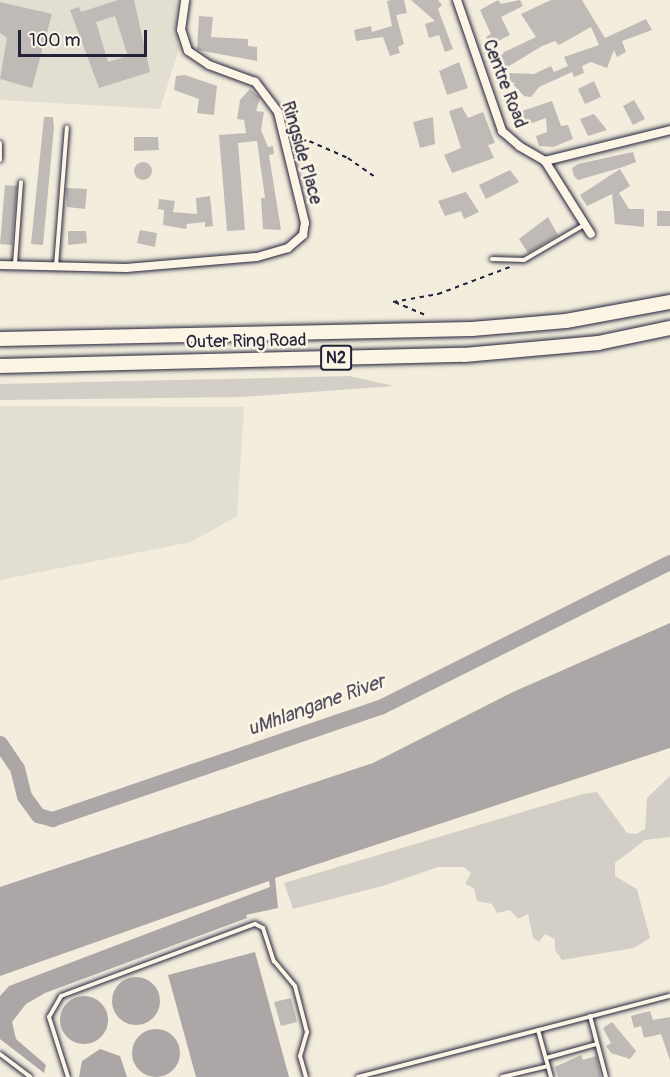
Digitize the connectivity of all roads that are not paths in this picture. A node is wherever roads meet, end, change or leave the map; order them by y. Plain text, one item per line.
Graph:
1 (185, 0) edge
2 (457, 0) edge
3 (67, 127) dead end
4 (670, 130) edge
5 (0, 143) edge
6 (0, 160) edge
7 (545, 161) junction
8 (21, 182) dead end
9 (585, 225) junction
10 (591, 234) dead end
11 (492, 259) dead end
12 (0, 265) edge
13 (15, 265) junction
14 (56, 267) junction
15 (670, 302) edge
16 (670, 328) edge
17 (0, 339) edge
18 (0, 366) edge
19 (670, 996) edge
20 (590, 1017) junction
21 (538, 1030) junction
22 (597, 1044) junction
23 (0, 1053) edge
24 (546, 1058) junction
25 (548, 1066) junction
26 (30, 1077) edge
27 (68, 1077) edge
28 (306, 1077) edge
29 (358, 1077) edge
30 (502, 1077) edge
31 (550, 1077) edge
32 (606, 1077) edge

1 - 14 street, Ringside Place
2 - 7 street, Centre Road
3 - 14 lane
4 - 7 street
5 - 6 lane
7 - 9 street, Centre Road
8 - 13 lane
9 - 10 street, Centre Road
9 - 11 lane
12 - 13 street, Ringside Place
13 - 14 street, Ringside Place
15 - 17 highway, Outer Ring Road / N2
16 - 18 highway, Outer Ring Road / N2
19 - 20 lane
20 - 21 lane
20 - 22 lane
21 - 24 lane
21 - 29 lane
22 - 24 lane
22 - 32 lane
23 - 26 lane
24 - 25 lane
25 - 30 lane
25 - 31 lane
27 - 28 lane

